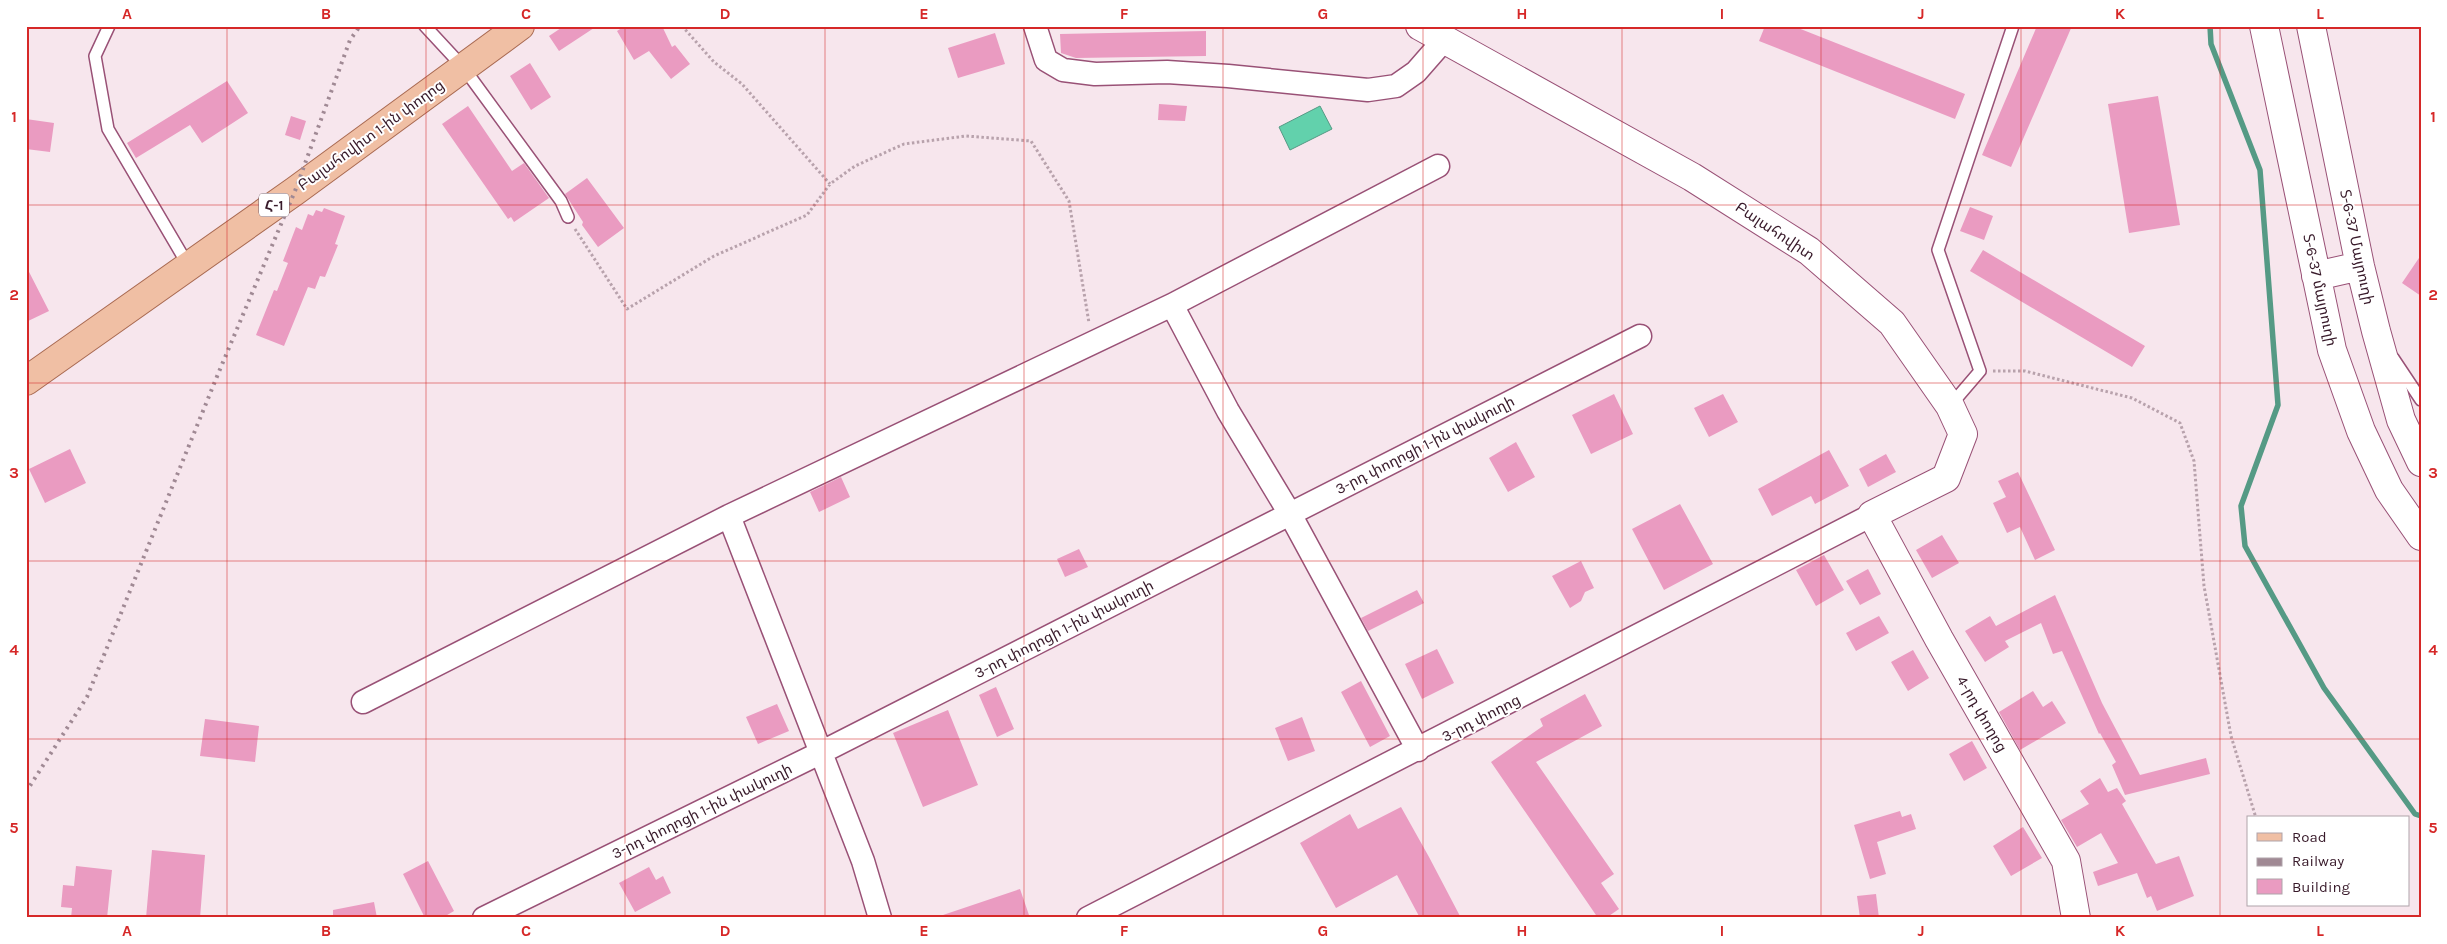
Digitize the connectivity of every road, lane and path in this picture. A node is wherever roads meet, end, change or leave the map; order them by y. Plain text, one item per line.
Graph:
1 (109, 26) edge
2 (425, 26) edge
3 (520, 26) edge
4 (682, 26) edge
5 (1035, 26) edge
6 (1420, 26) edge
7 (2012, 26) edge
8 (2264, 26) edge
9 (2311, 26) edge
10 (1444, 40) junction
11 (463, 67) junction
12 (1438, 166) dead end
13 (830, 184) junction
14 (568, 217) joint
15 (188, 265) junction
16 (2360, 266) junction
17 (2316, 276) junction
18 (1172, 305) junction
19 (2376, 331) junction
20 (1640, 336) dead end
21 (1092, 343) junction
22 (1980, 371) junction
23 (26, 381) edge
24 (2421, 400) edge
25 (1950, 406) junction
26 (2421, 462) edge
27 (1290, 514) junction
28 (1872, 515) junction
29 (729, 516) junction
30 (2421, 536) edge
31 (363, 702) dead end
32 (1418, 750) junction
33 (820, 753) junction
34 (2255, 816) edge
35 (484, 918) edge
36 (880, 918) edge
37 (1088, 918) edge
38 (2076, 918) edge

1 - 15 lane
2 - 11 lane
3 - 11 main road, Բալահովիտ 1-ին փողոց / Հ-1
4 - 13 path
5 - 10 street
6 - 10 street, Բալահովիտ
7 - 22 lane
8 - 17 street, Տ-6-37 մայրուղի
9 - 16 street, Տ-6-37 Մայրուղի
10 - 25 street, Բալահովիտ
11 - 14 lane
11 - 15 main road, Բալահովիտ 1-ին փողոց / Հ-1
12 - 18 street
13 - 14 path
13 - 21 path
15 - 23 main road, Բալահովիտ 1-ին փողոց / Հ-1
16 - 17 street
16 - 19 street, Տ-6-37 Մայրուղի
17 - 30 street, Տ-6-37 մայրուղի
18 - 21 street
18 - 27 street
19 - 24 lane
19 - 26 street, Տ-6-37 Մայրուղի
20 - 27 street, 3-րդ փողոցի 1-ին փակուղի
21 - 29 street
22 - 25 lane
22 - 34 path
25 - 28 street, Բալահովիտ
27 - 32 street
27 - 33 street, 3-րդ փողոցի 1-ին փակուղի
28 - 32 street, 3-րդ փողոց
28 - 38 street, 4-րդ փողոց
29 - 31 street
29 - 33 street
32 - 37 street, 3-րդ փողոց
33 - 35 street, 3-րդ փողոցի 1-ին փակուղի
33 - 36 street

